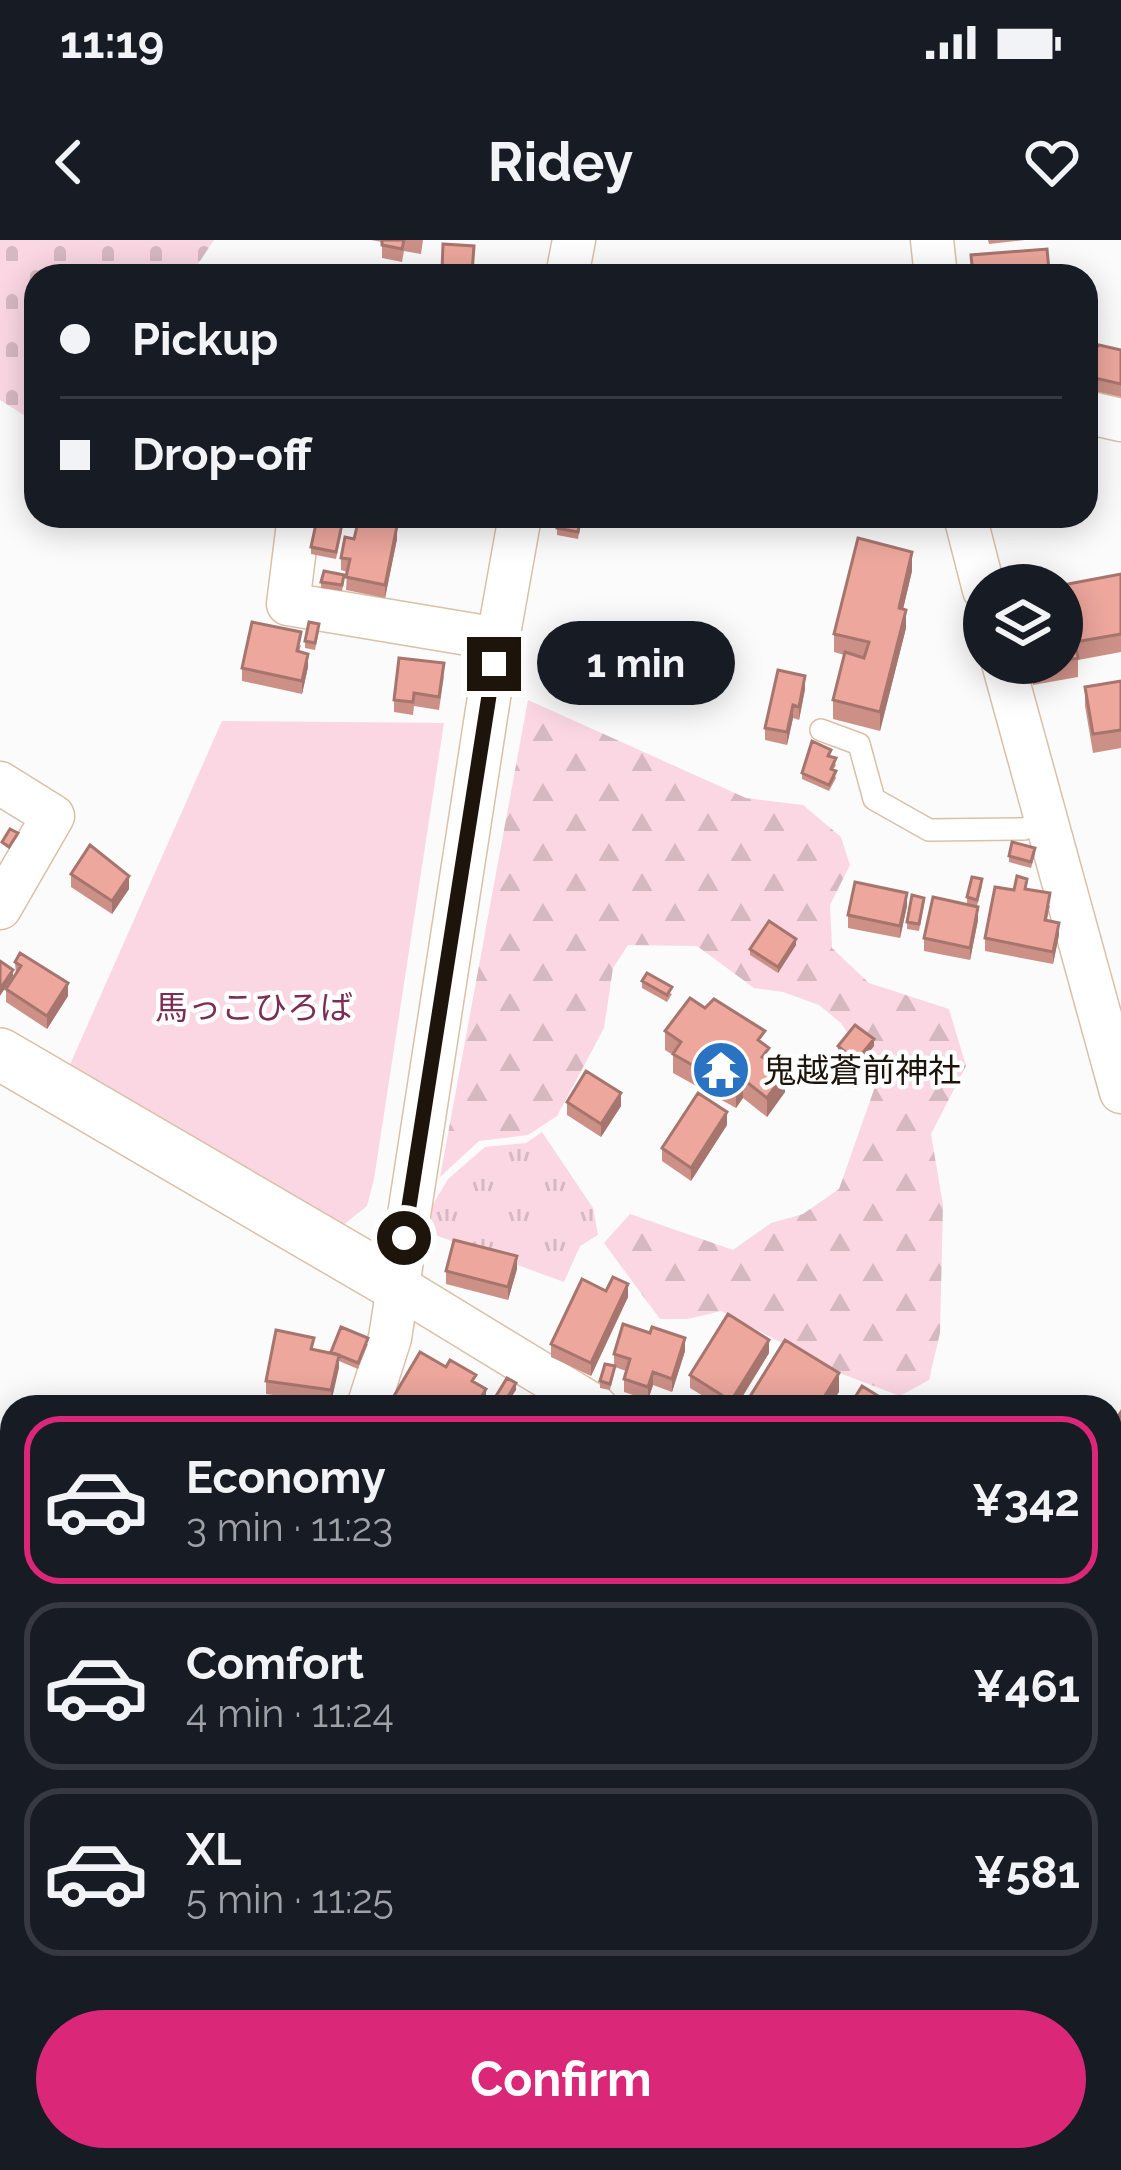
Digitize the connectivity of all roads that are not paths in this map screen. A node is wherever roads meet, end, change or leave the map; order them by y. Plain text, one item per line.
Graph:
1 (298, 528) edge
2 (518, 528) edge
3 (968, 528) edge
4 (977, 564) edge
5 (498, 639) junction
6 (1009, 684) edge
7 (821, 730) dead end
8 (0, 783) edge
9 (1046, 818) junction
10 (0, 908) edge
11 (0, 1054) edge
12 (1121, 1092) edge
13 (396, 1285) junction
14 (372, 1395) edge
15 (576, 1395) edge

1 - 5 street
2 - 5 street
3 - 4 street
5 - 13 street
6 - 9 street
7 - 9 lane
8 - 10 street
9 - 12 street
11 - 13 street
13 - 14 street
13 - 15 street

